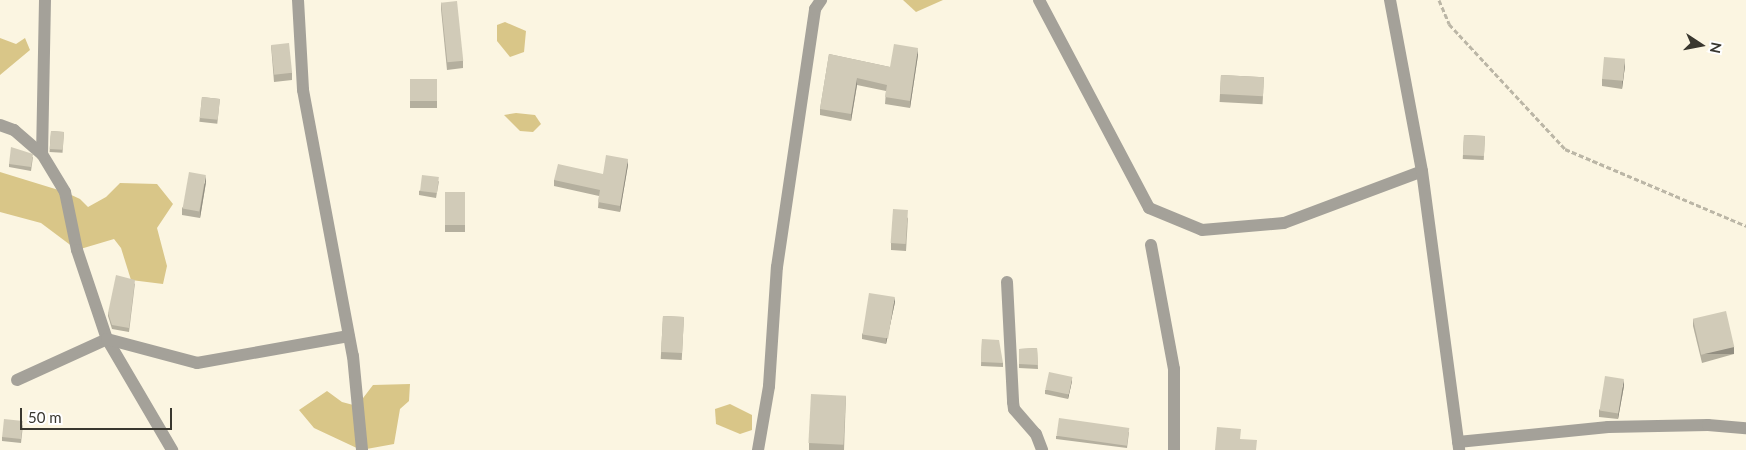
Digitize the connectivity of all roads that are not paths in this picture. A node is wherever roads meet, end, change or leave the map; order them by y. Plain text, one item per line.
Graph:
1 (45, 0) edge
2 (298, 0) edge
3 (820, 0) edge
4 (1039, 0) edge
5 (1390, 0) edge
6 (0, 125) edge
7 (42, 154) junction
8 (1422, 171) junction
9 (1151, 245) dead end
10 (1007, 282) dead end
11 (349, 336) junction
12 (107, 339) junction
13 (18, 380) dead end
14 (1746, 428) edge
15 (1458, 446) edge
16 (172, 450) edge
17 (362, 450) edge
18 (758, 450) edge
19 (1042, 450) edge
20 (1174, 450) edge

1 - 7 street
2 - 11 street
3 - 18 street
4 - 8 street
5 - 8 street
6 - 7 street
7 - 12 street
8 - 15 street
9 - 20 street
10 - 19 street
11 - 12 street
11 - 17 street
12 - 13 street
12 - 16 street
14 - 15 street

